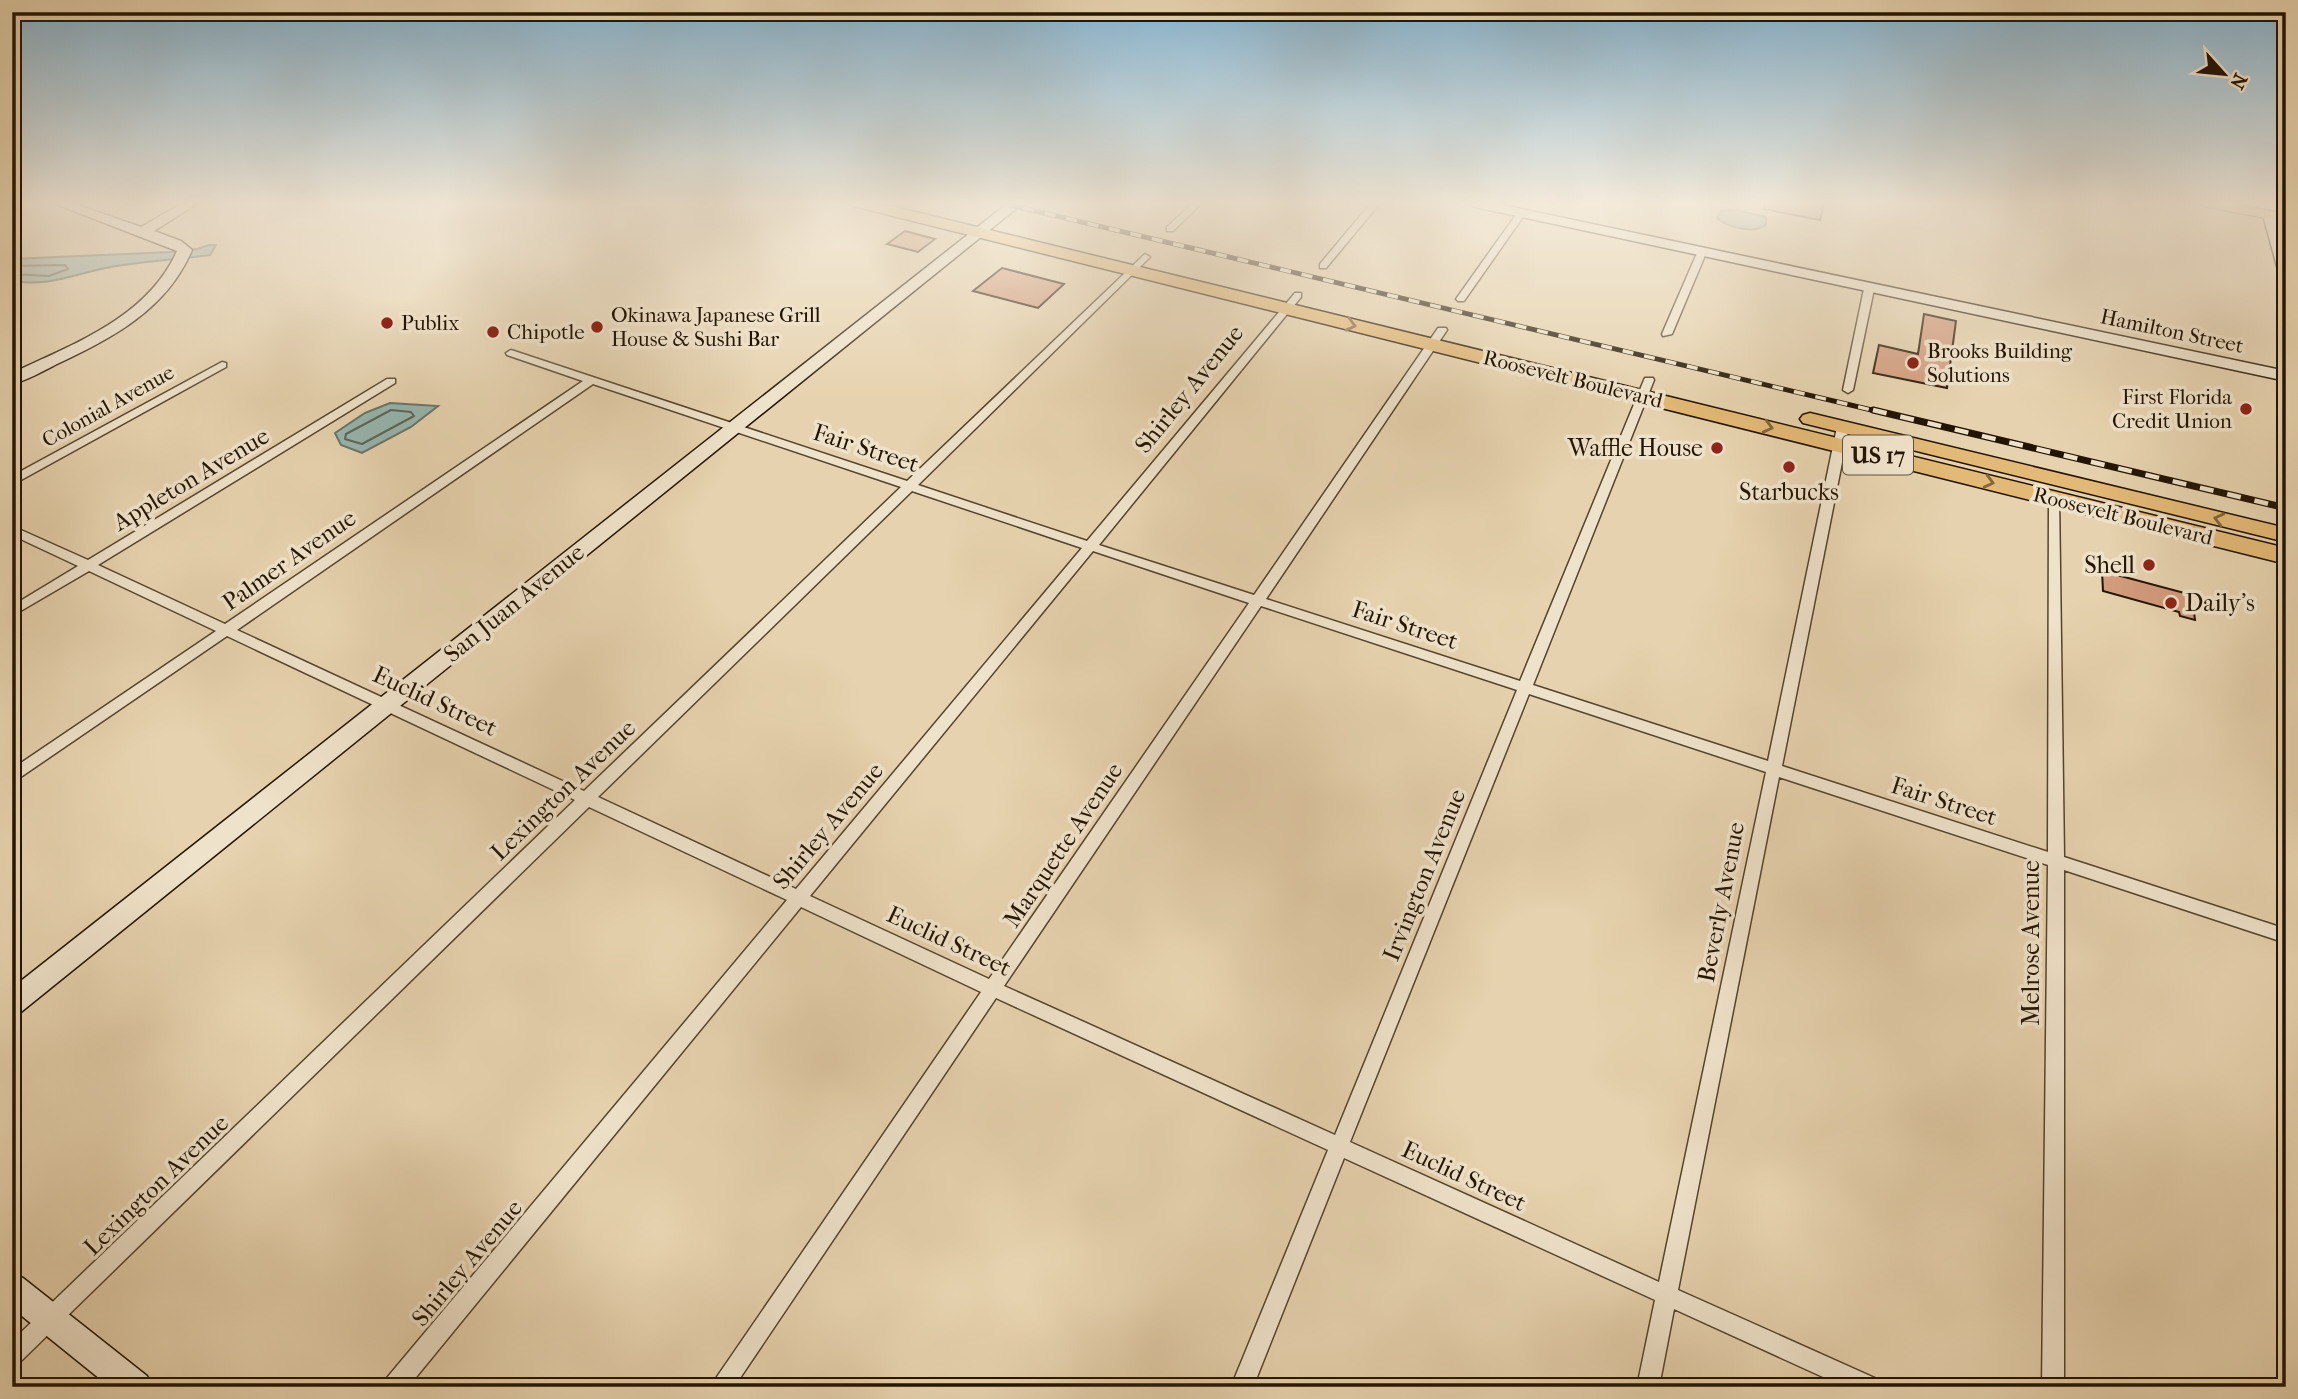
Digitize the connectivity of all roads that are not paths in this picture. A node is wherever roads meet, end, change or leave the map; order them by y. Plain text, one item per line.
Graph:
1 (176, 268) edge
2 (934, 268) edge
3 (1135, 268) edge
4 (1156, 268) edge
5 (1483, 268) edge
6 (1694, 268) edge
7 (1772, 268) edge
8 (1869, 289) junction
9 (1461, 299) dead end
10 (1291, 302) junction
11 (1667, 334) dead end
12 (1437, 337) junction
13 (511, 353) dead end
14 (222, 365) dead end
15 (2286, 376) edge
16 (12, 379) edge
17 (591, 380) junction
18 (391, 381) dead end
19 (1646, 388) junction
20 (1848, 390) dead end
21 (734, 428) junction
22 (1841, 436) junction
23 (12, 481) edge
24 (909, 486) junction
25 (2055, 499) junction
26 (12, 530) edge
27 (2286, 535) edge
28 (1090, 546) junction
29 (2286, 556) edge
30 (88, 566) junction
31 (1256, 600) junction
32 (12, 612) edge
33 (226, 630) junction
34 (1525, 687) junction
35 (387, 705) junction
36 (1773, 769) junction
37 (12, 777) edge
38 (586, 799) junction
39 (2056, 862) junction
40 (798, 897) junction
41 (2286, 936) edge
42 (993, 989) junction
43 (12, 1004) edge
44 (1339, 1146) junction
45 (12, 1289) edge
46 (1666, 1296) junction
47 (51, 1319) junction
48 (12, 1356) edge
49 (136, 1387) edge
50 (394, 1387) edge
51 (721, 1387) edge
52 (1242, 1387) edge
53 (1648, 1387) edge
54 (1869, 1387) edge
55 (2053, 1387) edge

1 - 16 street
2 - 21 street, San Juan Avenue
3 - 24 street, Lexington Avenue
4 - 10 highway, Roosevelt Boulevard / US 17
5 - 9 street
6 - 11 street
7 - 8 street, Hamilton Street
8 - 15 street, Hamilton Street
8 - 20 street
10 - 12 highway, Roosevelt Boulevard / US 17
10 - 28 street, Shirley Avenue
12 - 19 highway, Roosevelt Boulevard / US 17
12 - 31 street, Marquette Avenue
13 - 17 street, Fair Street
14 - 23 street, Colonial Avenue
17 - 21 street, Fair Street
17 - 33 street, Palmer Avenue
18 - 30 street, Appleton Avenue
19 - 22 highway, Roosevelt Boulevard / US 17
19 - 34 street, Irvington Avenue
21 - 24 street, Fair Street
21 - 35 street, San Juan Avenue
22 -> 25 highway, Roosevelt Boulevard / US 17
27 -> 22 highway, Roosevelt Boulevard / US 17
22 - 36 street, Beverly Avenue
24 - 28 street, Fair Street
24 - 38 street, Lexington Avenue
25 - 29 highway, Roosevelt Boulevard / US 17
25 - 39 street, Melrose Avenue
26 - 30 street, Euclid Street
28 - 31 street, Fair Street
28 - 40 street, Shirley Avenue
30 - 32 street, Appleton Avenue
30 - 33 street, Euclid Street
31 - 34 street, Fair Street
31 - 42 street, Marquette Avenue
33 - 35 street, Euclid Street
33 - 37 street, Palmer Avenue
34 - 36 street, Fair Street
34 - 44 street, Irvington Avenue
35 - 38 street, Euclid Street
35 - 43 street, San Juan Avenue
36 - 39 street, Fair Street
36 - 46 street, Beverly Avenue
38 - 40 street, Euclid Street
38 - 47 street, Lexington Avenue
39 - 41 street, Fair Street
39 - 55 street, Melrose Avenue
40 - 42 street, Euclid Street
40 - 50 street, Shirley Avenue
42 - 44 street, Euclid Street
42 - 51 street, Marquette Avenue
44 - 46 street, Euclid Street
44 - 52 street, Irvington Avenue
45 - 47 street
46 - 53 street, Beverly Avenue
46 - 54 street, Euclid Street
47 - 48 street, Lexington Avenue
47 - 49 street

